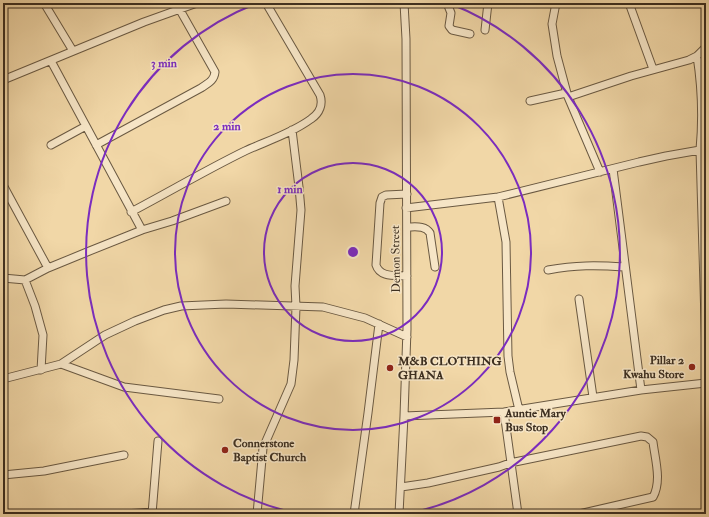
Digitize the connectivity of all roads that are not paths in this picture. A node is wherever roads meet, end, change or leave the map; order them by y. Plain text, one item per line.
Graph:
1 (44, 3) edge
2 (197, 3) edge
3 (266, 3) edge
4 (404, 3) edge
5 (447, 3) edge
6 (488, 3) edge
7 (556, 3) edge
8 (629, 3) edge
9 (178, 6) edge
10 (485, 30) dead end
11 (470, 34) dead end
12 (706, 47) edge
13 (73, 52) junction
14 (697, 56) junction
15 (51, 61) junction
16 (653, 69) junction
17 (3, 80) edge
18 (567, 95) junction
19 (530, 101) dead end
20 (86, 126) junction
21 (292, 130) junction
22 (96, 144) junction
23 (50, 145) dead end
24 (700, 150) junction
25 (613, 169) junction
26 (600, 172) junction
27 (704, 182) edge
28 (3, 185) edge
29 (407, 194) junction
30 (498, 197) junction
31 (226, 201) dead end
32 (406, 208) junction
33 (131, 212) junction
34 (407, 226) junction
35 (142, 230) junction
36 (435, 267) dead end
37 (624, 267) junction
38 (48, 268) junction
39 (548, 270) dead end
40 (407, 276) junction
41 (3, 278) edge
42 (24, 280) junction
43 (579, 299) dead end
44 (296, 306) junction
45 (379, 324) junction
46 (407, 337) junction
47 (706, 355) edge
48 (60, 364) junction
49 (41, 370) junction
50 (3, 379) edge
51 (706, 383) edge
52 (641, 390) junction
53 (593, 397) junction
54 (219, 399) dead end
55 (519, 410) junction
56 (504, 412) junction
57 (404, 416) junction
58 (158, 441) dead end
59 (124, 455) dead end
60 (510, 463) junction
61 (3, 476) edge
62 (401, 487) junction
63 (152, 513) edge
64 (125, 514) edge
65 (257, 514) edge
66 (354, 514) edge
67 (399, 514) edge
68 (518, 514) edge
69 (579, 514) edge

1 - 13 street
2 - 9 street
3 - 21 street
4 - 29 street, Demon Street
5 - 11 street
6 - 10 street
7 - 18 street
8 - 16 street
9 - 13 street
9 - 22 street
12 - 14 street
13 - 15 street
14 - 16 street
14 - 24 street
15 - 17 street
15 - 20 street
16 - 18 street
18 - 19 street
18 - 26 street
20 - 22 street
20 - 23 street
21 - 33 street
21 - 44 street
22 - 33 street
24 - 25 street
24 - 27 street
25 - 26 street
25 - 37 street
26 - 30 street
27 - 47 street
28 - 38 street
29 - 32 street, Demon Street
29 - 40 street
30 - 32 street
30 - 55 street
31 - 35 street
32 - 34 street, Demon Street
33 - 35 street
34 - 36 street
34 - 40 street, Demon Street
35 - 38 street
37 - 39 street
37 - 52 street
38 - 42 street
40 - 46 street, Demon Street
41 - 42 street
42 - 49 street
43 - 53 street
44 - 45 street
44 - 48 street
44 - 65 street
45 - 46 street
45 - 66 street
46 - 57 street, Demon Street
48 - 49 street
48 - 54 street
49 - 50 street
51 - 52 street
52 - 53 street
53 - 55 street
55 - 56 street
56 - 57 street
56 - 60 street
57 - 62 street, Demon Street
58 - 63 street
59 - 61 street
60 - 62 street
60 - 68 street
60 - 69 street
62 - 67 street, Demon Street
63 - 64 street

